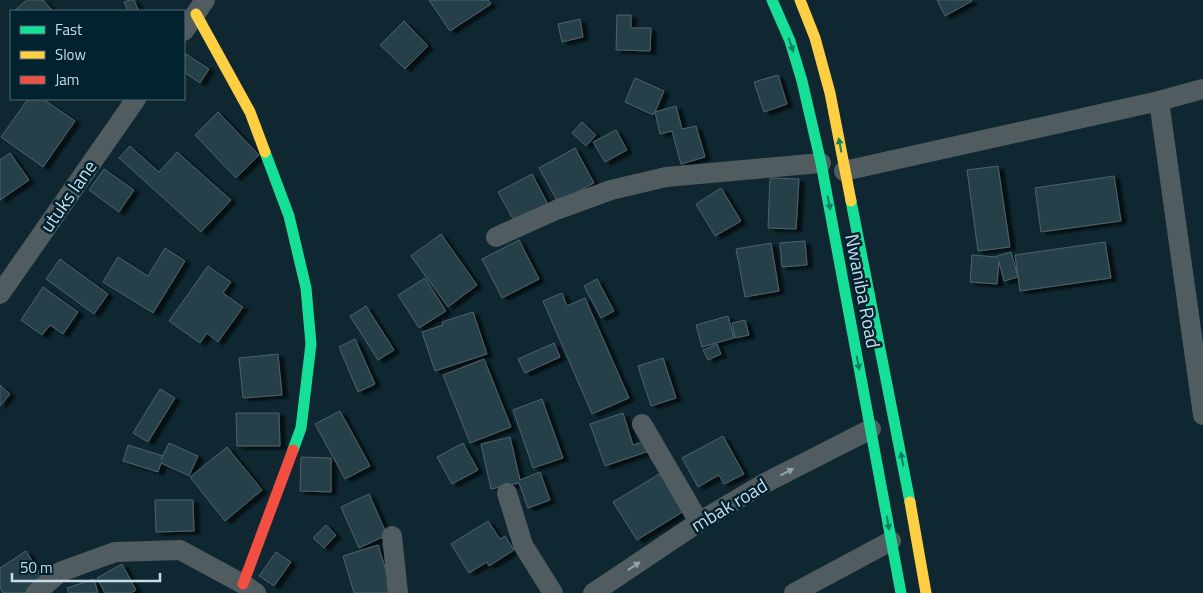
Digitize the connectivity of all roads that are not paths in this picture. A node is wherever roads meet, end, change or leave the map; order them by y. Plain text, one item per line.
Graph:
1 (772, 0) edge
2 (800, 0) edge
3 (200, 7) edge
4 (185, 30) edge
5 (1203, 89) edge
6 (135, 100) edge
7 (1159, 101) junction
8 (821, 164) junction
9 (844, 171) junction
10 (496, 237) dead end
11 (0, 294) edge
12 (1203, 415) edge
13 (642, 424) dead end
14 (871, 429) junction
15 (507, 493) dead end
16 (699, 522) junction
17 (392, 536) dead end
18 (891, 541) junction
19 (249, 588) edge
20 (36, 593) edge
21 (398, 593) edge
22 (553, 593) edge
23 (593, 593) edge
24 (794, 593) edge
25 (901, 593) edge
26 (926, 593) edge

1 -> 8 main road, Nwaniba Road
9 -> 2 main road
3 - 4 street
3 - 19 main road
5 - 7 street
6 - 11 street, utuks lane
7 - 9 street
7 - 12 street
8 - 10 street
8 -> 14 main road, Nwaniba Road
26 -> 9 main road
13 - 16 street
16 -> 14 street, mbak road
14 -> 18 main road, Nwaniba Road
15 - 22 street
23 -> 16 street, mbak road
17 - 21 street
18 - 24 street
18 - 25 main road, Nwaniba Road
19 - 20 street

